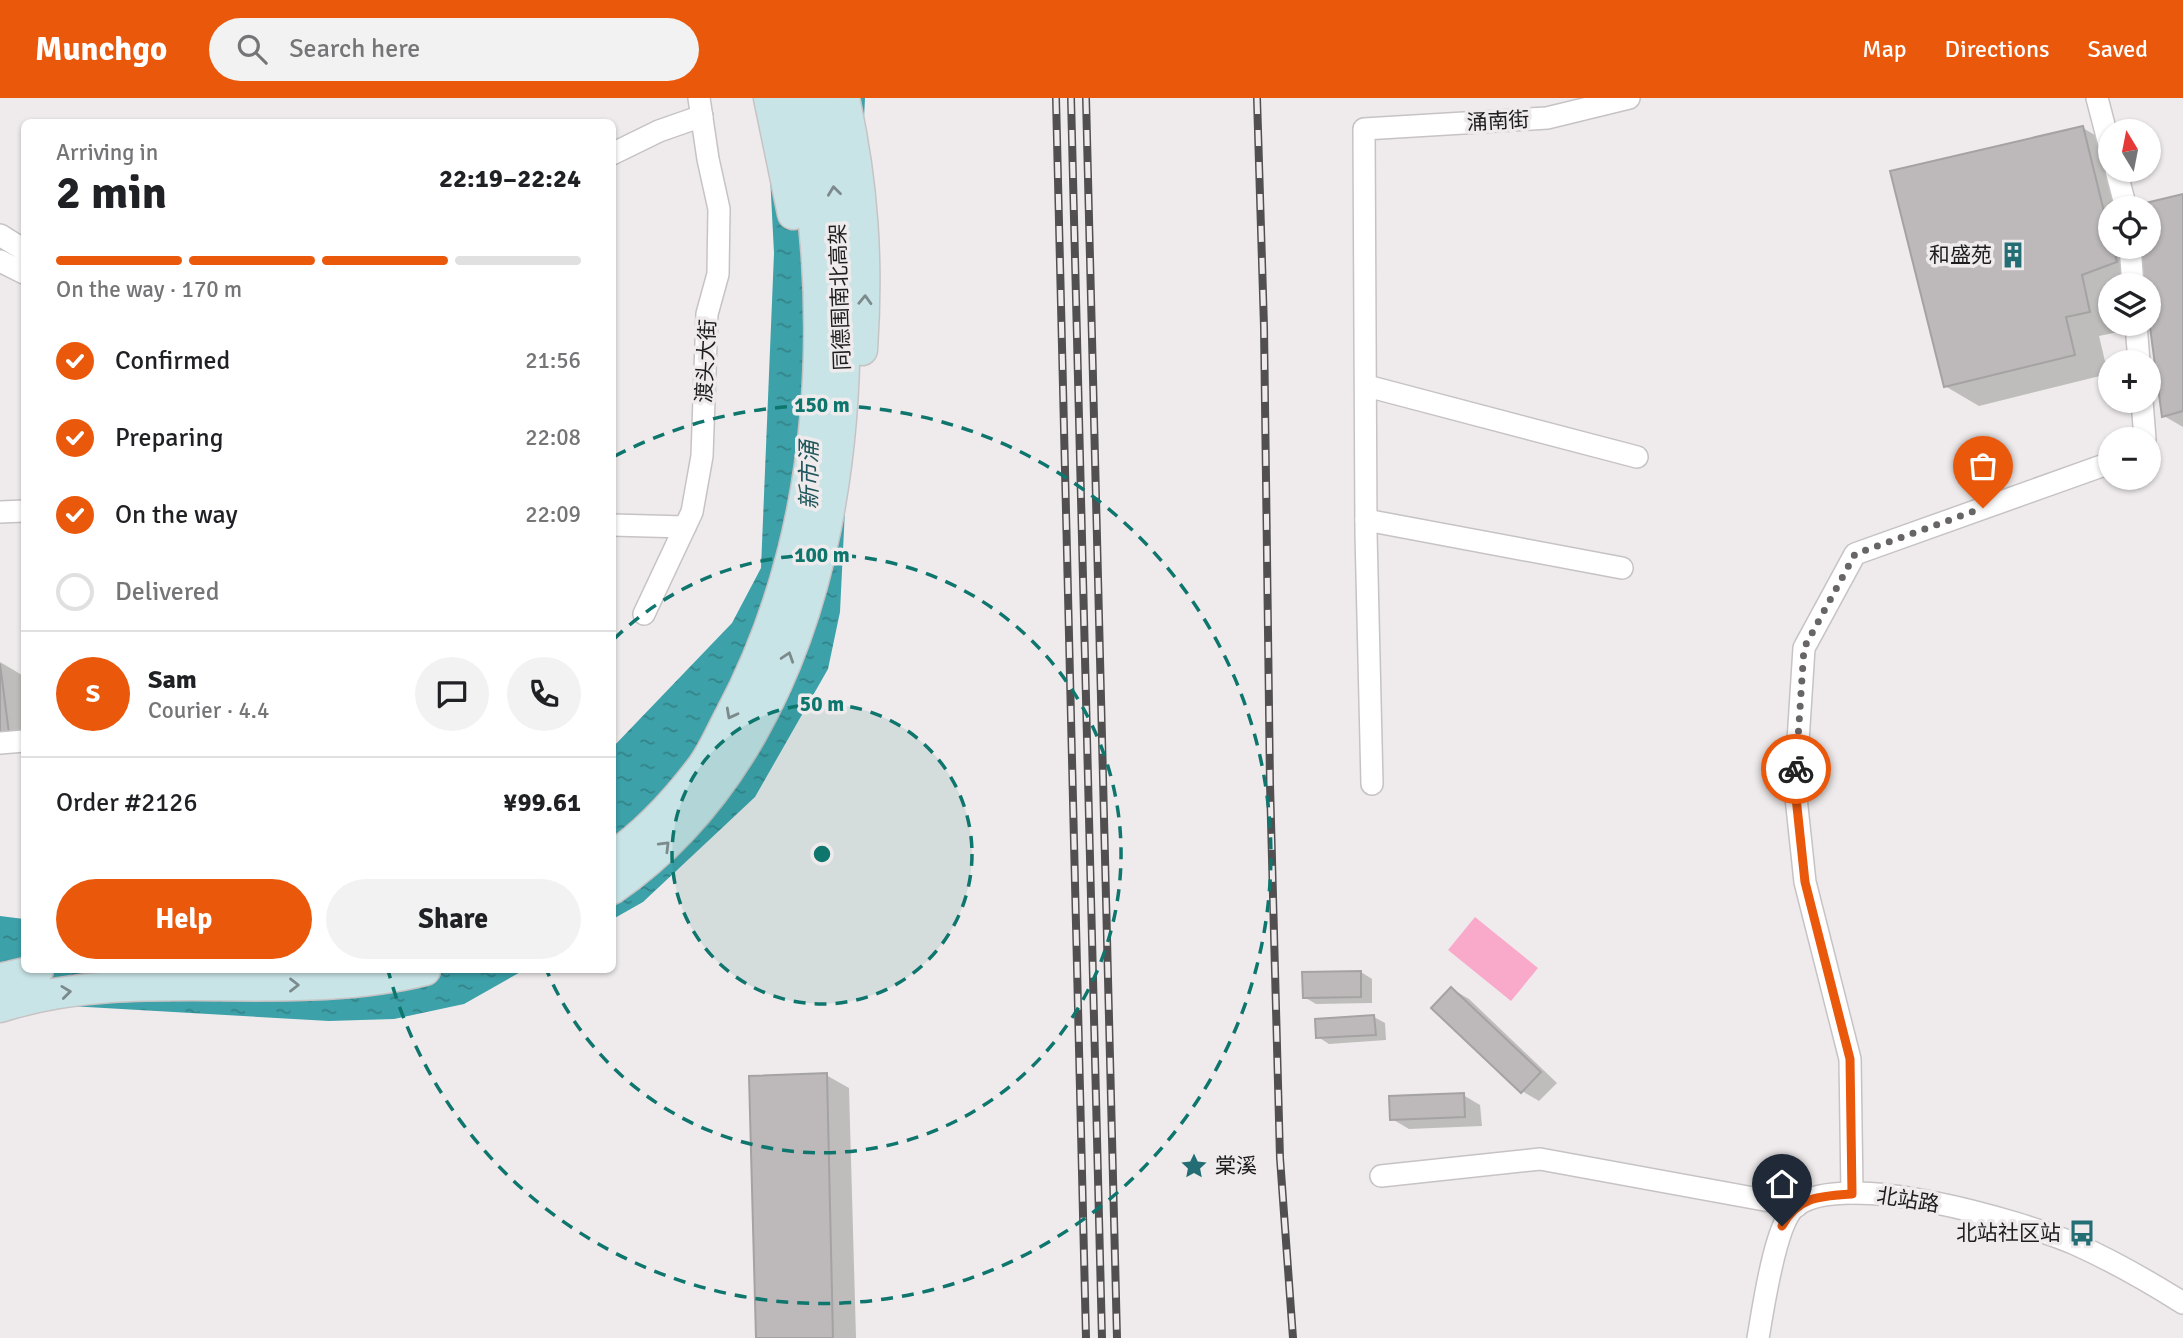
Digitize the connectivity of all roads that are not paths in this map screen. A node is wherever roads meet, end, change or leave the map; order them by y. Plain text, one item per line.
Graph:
1 (769, 98) edge
2 (795, 98) edge
3 (820, 98) edge
4 (844, 98) edge
5 (1629, 98) edge
6 (2098, 98) edge
7 (1606, 101) edge
8 (700, 107) edge
9 (2103, 119) edge
10 (616, 152) edge
11 (0, 235) edge
12 (21, 248) edge
13 (0, 261) edge
14 (21, 272) edge
15 (1367, 386) junction
16 (818, 393) junction
17 (1637, 457) dead end
18 (835, 462) junction
19 (2098, 467) edge
20 (21, 511) edge
21 (0, 512) edge
22 (1366, 520) junction
23 (616, 525) edge
24 (685, 527) junction
25 (1622, 568) dead end
26 (644, 614) dead end
27 (21, 741) edge
28 (0, 743) edge
29 (1372, 784) dead end
30 (616, 853) edge
31 (616, 886) edge
32 (25, 973) edge
33 (408, 973) edge
34 (0, 979) edge
35 (0, 1007) edge
36 (1381, 1176) dead end
37 (1852, 1194) junction
38 (1797, 1206) junction
39 (2183, 1303) edge
40 (1758, 1338) edge

1 - 16 main road
2 - 16 main road, 同德围南北高架
18 -> 3 main road, 同德围南北高架
18 -> 4 main road
5 - 7 street, 涌南街
6 - 9 street
7 - 15 street, 涌南街
8 - 10 street
8 - 24 street, 渡头大街
11 - 12 street
13 - 14 street
15 - 17 street
15 - 22 street
16 -> 30 main road, 同德围南北高架
31 -> 18 main road, 同德围南北高架
19 - 37 street
20 - 21 street
22 - 25 street
22 - 29 street
23 - 24 street
24 - 26 street, 渡头大街
27 - 28 street
32 - 34 main road
35 -> 33 main road
36 - 38 street
37 - 38 street, 北站路
37 - 39 street, 北站路
38 - 40 street

